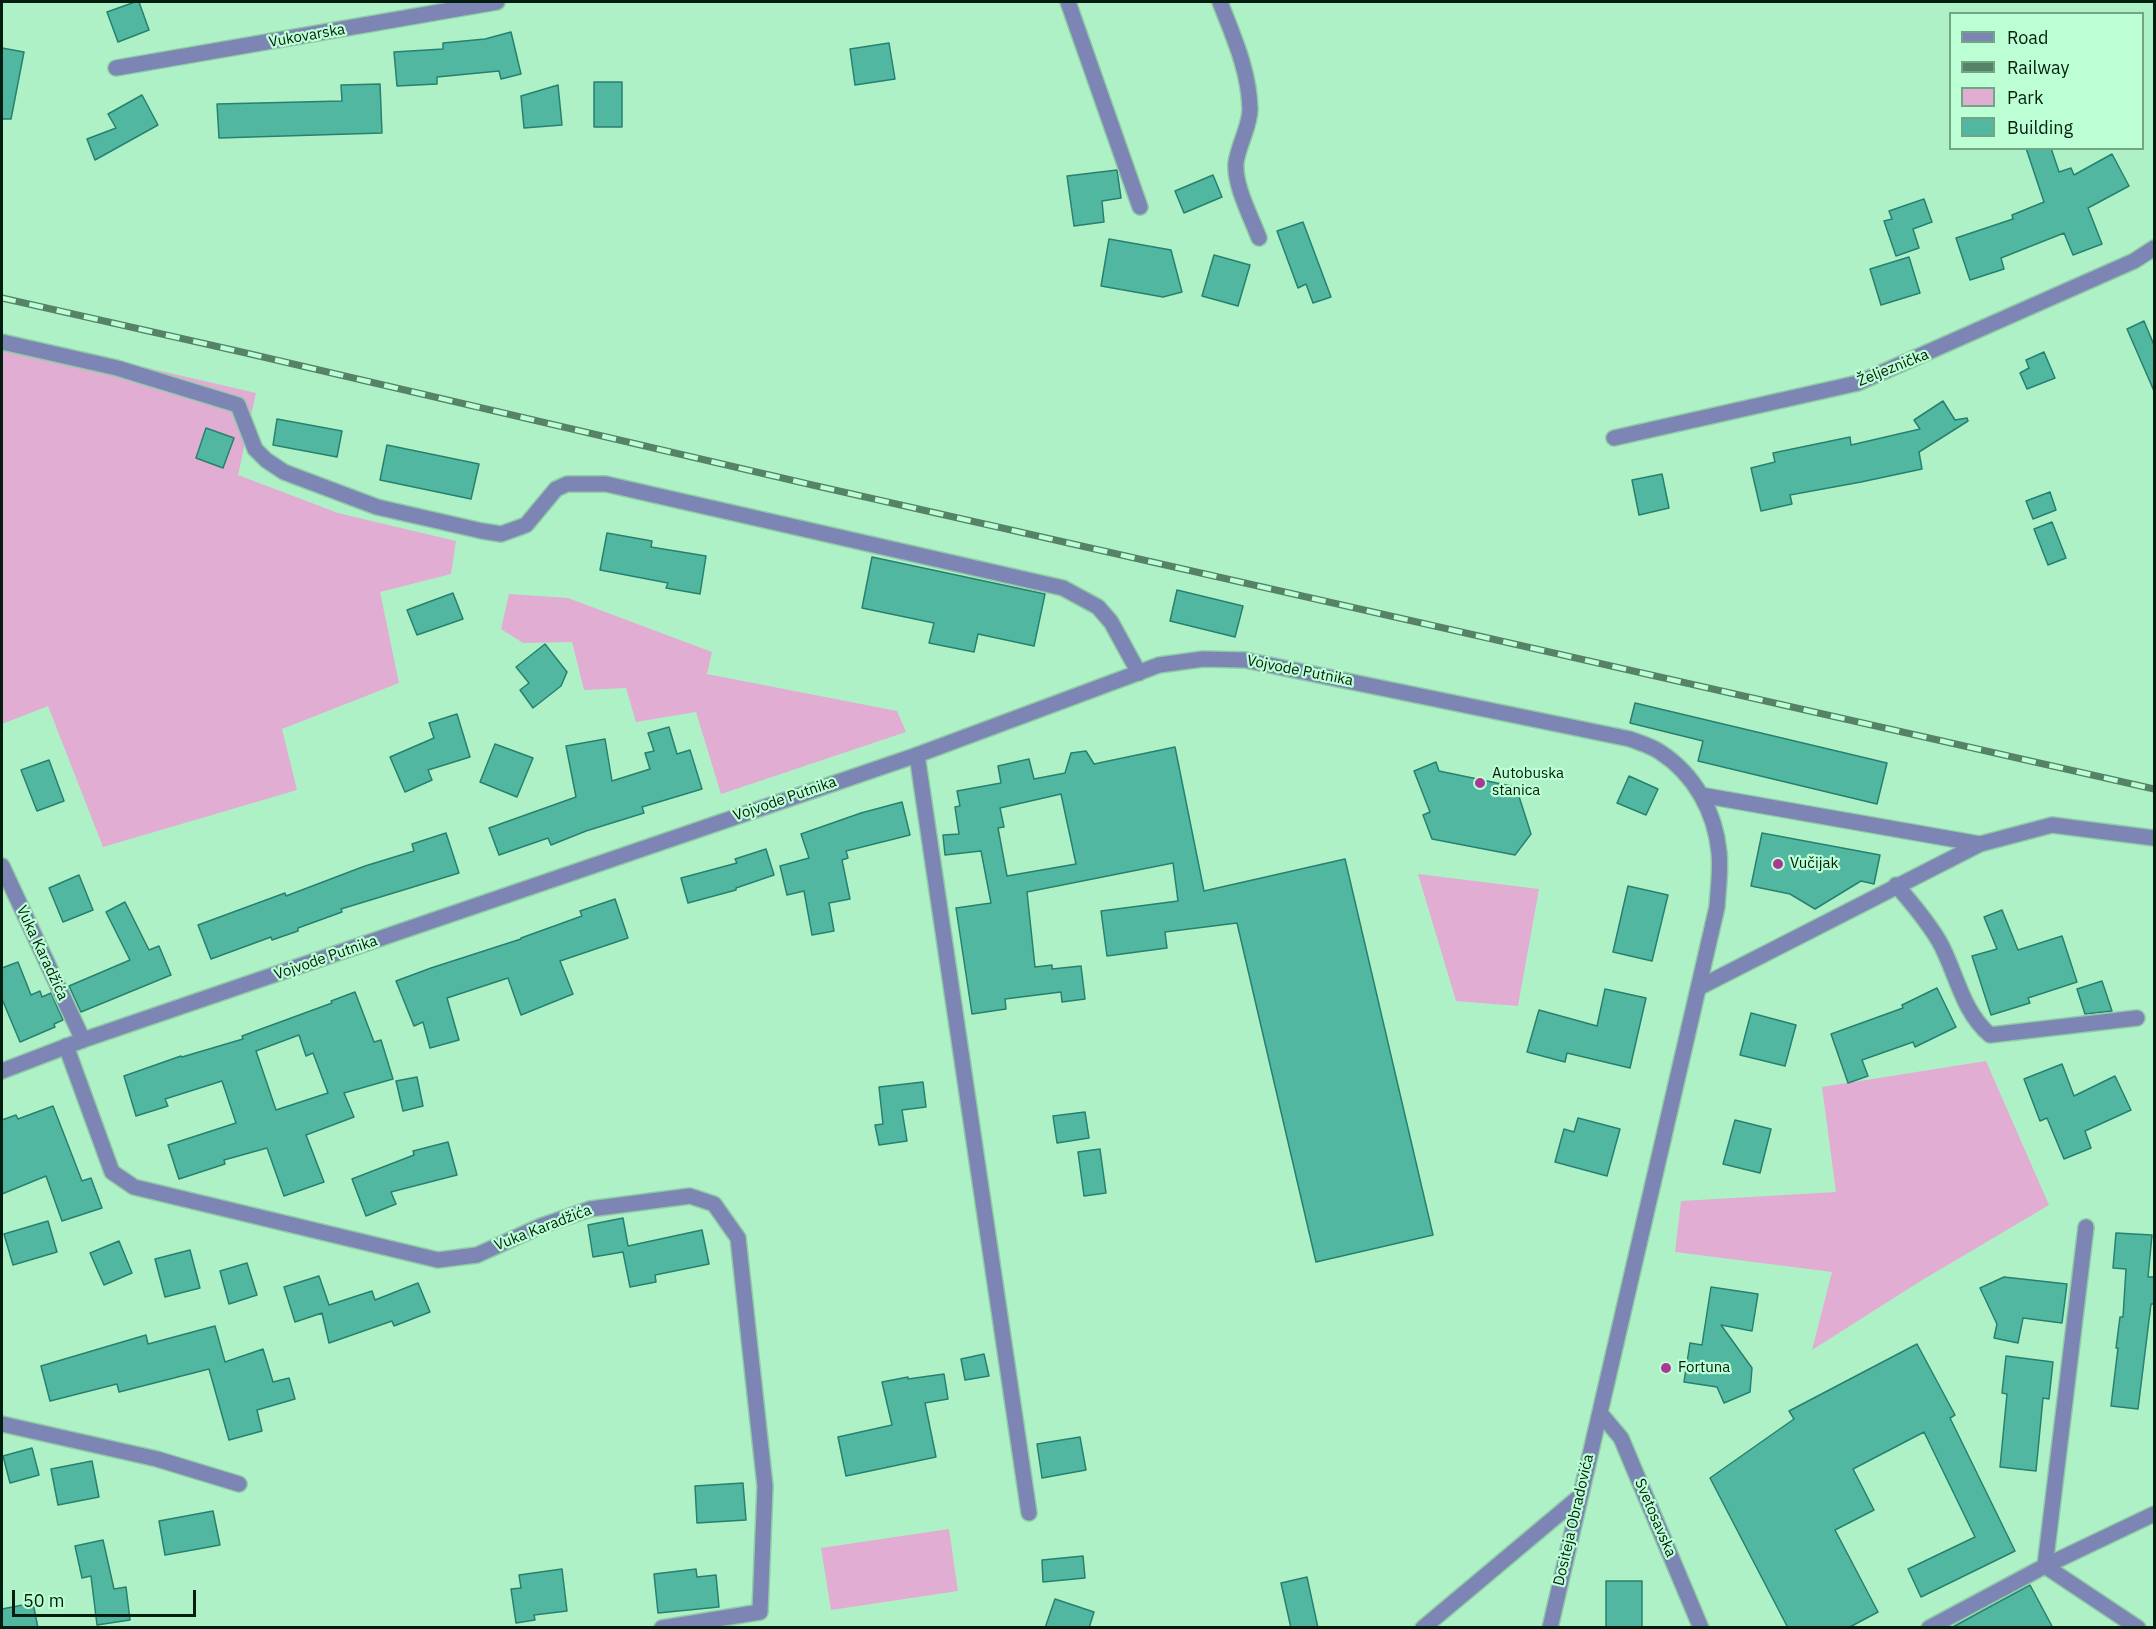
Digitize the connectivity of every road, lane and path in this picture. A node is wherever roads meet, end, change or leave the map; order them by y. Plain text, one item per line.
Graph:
1 (497, 2) edge
2 (1068, 2) edge
3 (1220, 2) edge
4 (116, 68) dead end
5 (1140, 207) dead end
6 (1259, 238) dead end
7 (2154, 248) edge
8 (2, 342) edge
9 (1614, 438) dead end
10 (1138, 673) junction
11 (917, 755) junction
12 (1701, 795) junction
13 (2154, 838) edge
14 (1980, 844) junction
15 (2, 866) edge
16 (1896, 885) junction
17 (1700, 987) junction
18 (2137, 1018) dead end
19 (83, 1040) junction
20 (66, 1046) junction
21 (2, 1071) edge
22 (2086, 1227) dead end
23 (1600, 1413) junction
24 (2, 1424) edge
25 (239, 1484) dead end
26 (1578, 1498) junction
27 (1029, 1513) dead end
28 (2154, 1514) edge
29 (2045, 1566) junction
30 (760, 1620) edge
31 (662, 1628) edge
32 (1423, 1628) edge
33 (1550, 1628) edge
34 (1701, 1628) edge
35 (1929, 1628) edge
36 (2138, 1628) edge

1 - 4 street, Vukovarska
2 - 5 street
3 - 6 street
7 - 9 street, Željeznička
8 - 10 street
10 - 11 street, Vojvode Putnika
10 - 12 street, Vojvode Putnika
11 - 19 street, Vojvode Putnika
11 - 27 street
12 - 14 street
12 - 17 street, Vojvode Putnika
13 - 14 street
14 - 16 street
15 - 19 street, Vuka Karadžića
16 - 17 street
16 - 18 street
17 - 23 street, Dositeja Obradovića
19 - 20 street, Vojvode Putnika
20 - 21 street, Vojvode Putnika
20 - 30 street, Vuka Karadžića
22 - 29 street
23 - 26 street, Dositeja Obradovića
23 - 34 street, Svetosavska
24 - 25 street
26 - 32 street
26 - 33 street, Dositeja Obradovića
28 - 29 street
29 - 35 street
29 - 36 street
30 - 31 street, Vuka Karadžića

